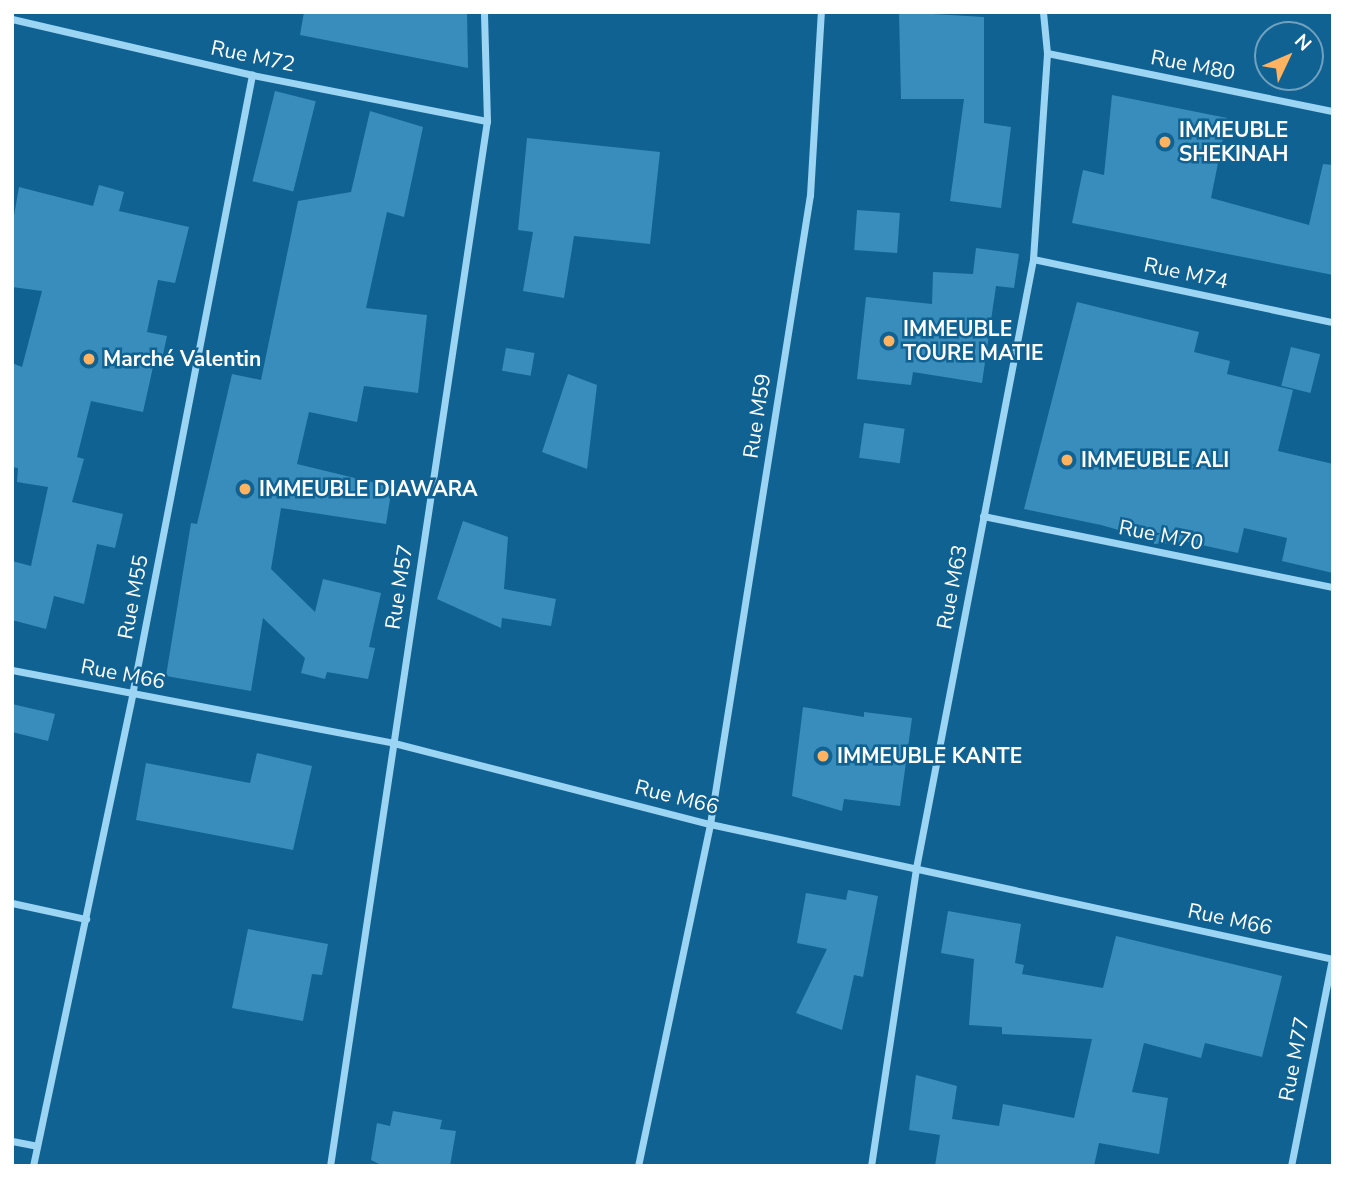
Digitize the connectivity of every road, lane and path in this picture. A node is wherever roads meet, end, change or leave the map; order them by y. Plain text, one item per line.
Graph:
1 (484, 12) edge
2 (821, 12) edge
3 (1043, 12) edge
4 (12, 19) edge
5 (1046, 53) junction
6 (252, 75) junction
7 (1333, 111) edge
8 (487, 121) junction
9 (1033, 259) junction
10 (1333, 322) edge
11 (983, 516) junction
12 (1333, 587) edge
13 (12, 670) edge
14 (132, 695) junction
15 (394, 743) junction
16 (710, 824) junction
17 (915, 869) junction
18 (12, 903) edge
19 (86, 919) junction
20 (1332, 959) edge
21 (12, 1141) edge
22 (37, 1146) junction
23 (33, 1166) edge
24 (330, 1166) edge
25 (638, 1166) edge
26 (871, 1166) edge
27 (1291, 1166) edge

1 - 8 street, Rue M57
2 - 16 street, Rue M59
3 - 5 street, Rue M63
4 - 6 street, Rue M72
5 - 7 street, Rue M80
5 - 9 street, Rue M63
6 - 8 street, Rue M72
6 - 14 street, Rue M55
8 - 15 street, Rue M57
9 - 10 street, Rue M74
9 - 11 street, Rue M63
11 - 12 street, Rue M70
11 - 17 street, Rue M63
13 - 14 street, Rue M66
14 - 15 street, Rue M66
14 - 19 street, Rue M55
15 - 16 street, Rue M66
15 - 24 street, Rue M57
16 - 17 street, Rue M66
16 - 25 street, Rue M59
17 - 20 street, Rue M66
17 - 26 street, Rue M63
18 - 19 street
19 - 22 street, Rue M55
20 - 27 street, Rue M77
21 - 22 street
22 - 23 street, Rue M55

